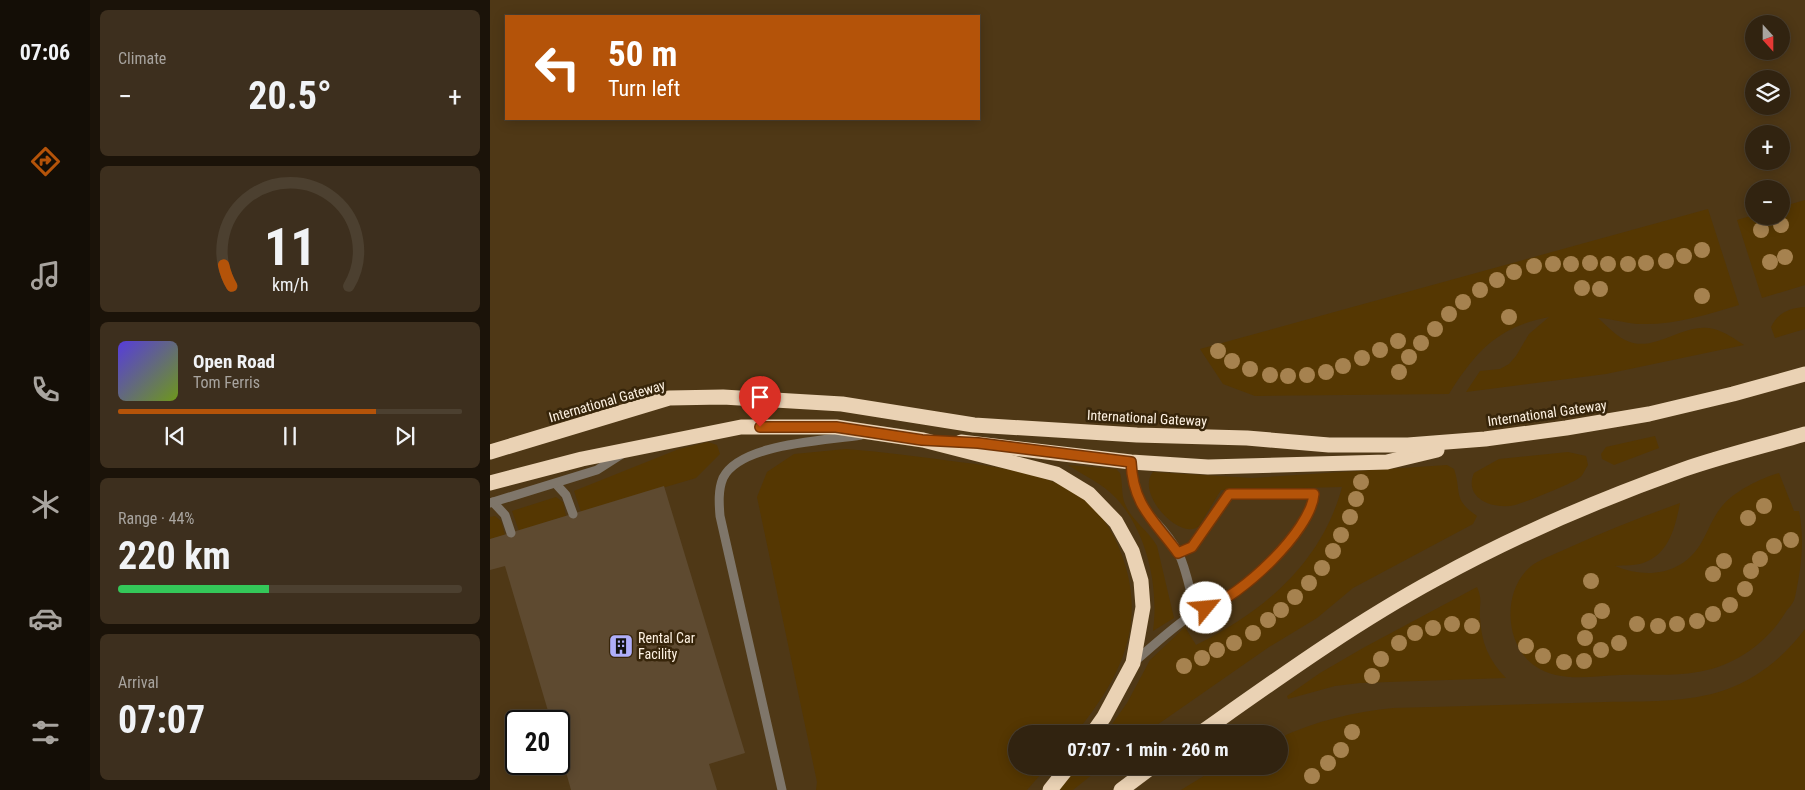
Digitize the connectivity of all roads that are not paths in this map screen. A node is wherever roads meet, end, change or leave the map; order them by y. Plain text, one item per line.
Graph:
1 (1805, 374) edge
2 (876, 433) junction
3 (1805, 434) edge
4 (1485, 439) junction
5 (922, 440) junction
6 (628, 450) junction
7 (490, 452) edge
8 (1131, 462) junction
9 (490, 482) edge
10 (556, 484) junction
11 (492, 502) edge
12 (573, 514) dead end
13 (511, 533) dead end
14 (1178, 553) junction
15 (1196, 612) junction
16 (1133, 663) junction
17 (1098, 725) edge
18 (1212, 725) edge
19 (1062, 775) edge
20 (1141, 775) edge
21 (782, 790) edge
22 (1050, 790) edge
23 (1121, 790) edge

1 - 4 highway, International Gateway
2 - 5 highway
2 - 6 highway
2 - 21 lane
3 - 18 highway
4 - 7 highway, International Gateway
4 - 8 highway
5 - 8 highway
5 - 16 highway
6 - 9 highway
6 - 10 lane
8 - 14 lane
10 - 11 lane
10 - 12 lane
11 - 13 lane
14 - 15 lane
14 - 15 lane
15 - 16 lane
16 - 17 highway
19 - 22 highway
20 - 23 highway

